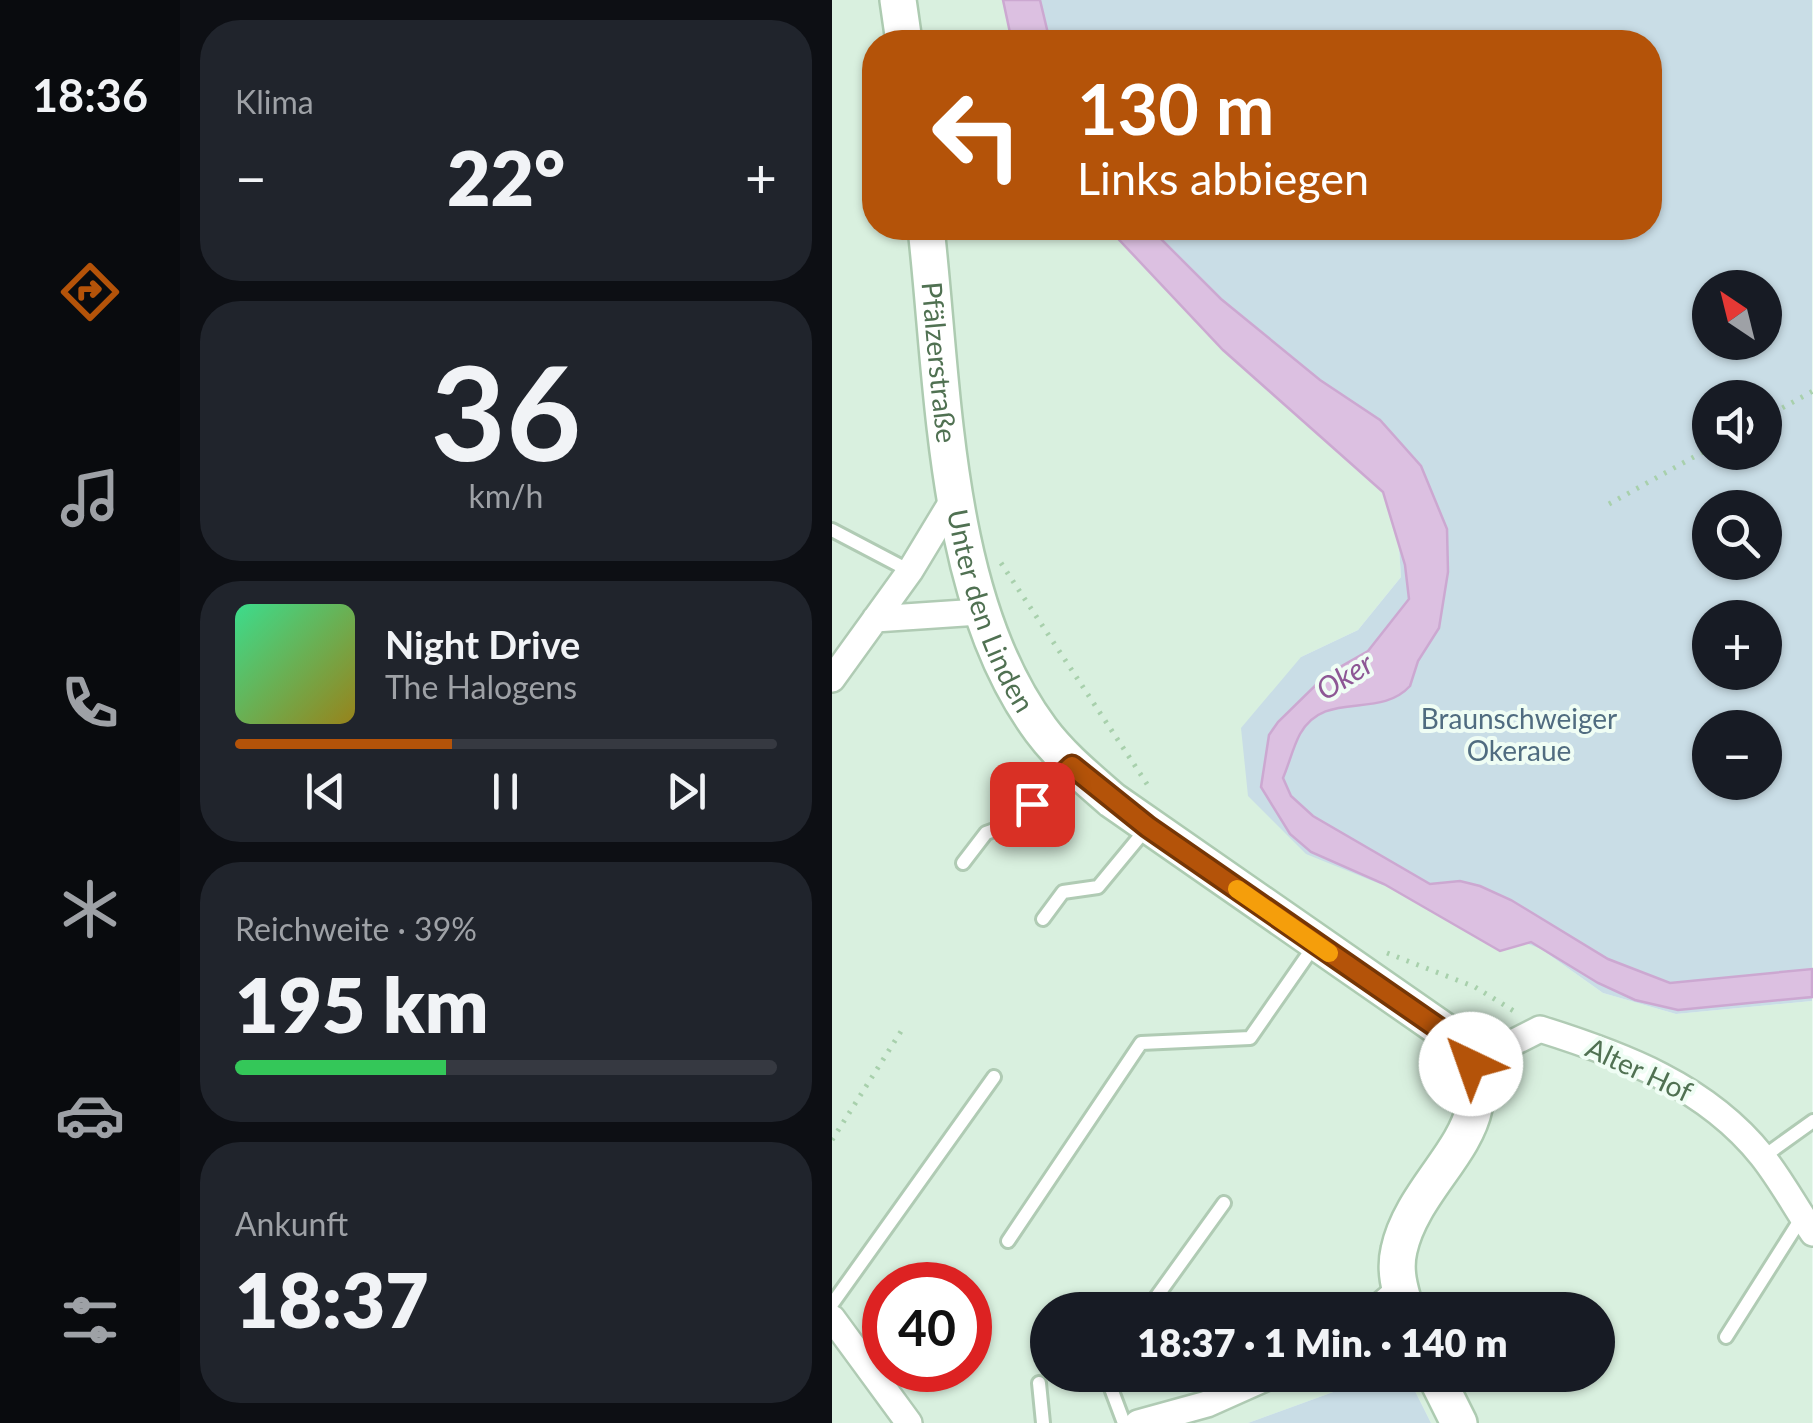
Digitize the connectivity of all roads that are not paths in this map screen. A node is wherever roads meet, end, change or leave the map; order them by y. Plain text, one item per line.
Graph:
1 (898, 0) edge
2 (902, 30) edge
3 (927, 240) edge
4 (956, 495) junction
5 (832, 530) edge
6 (910, 571) junction
7 (979, 612) junction
8 (875, 619) junction
9 (832, 679) edge
10 (1072, 766) junction
11 (1151, 812) junction
12 (964, 863) dead end
13 (1043, 919) dead end
14 (1315, 944) junction
15 (1471, 1064) junction
16 (994, 1077) dead end
17 (1812, 1121) edge
18 (1763, 1157) junction
19 (1224, 1203) dead end
20 (1807, 1225) edge
21 (1008, 1240) dead end
22 (1161, 1292) edge
23 (1395, 1292) edge
24 (832, 1304) edge
25 (832, 1318) edge
26 (1726, 1336) dead end
27 (1040, 1392) edge
28 (1112, 1392) edge
29 (1233, 1392) edge
30 (1444, 1392) edge
31 (1229, 1394) joint
32 (909, 1423) edge
33 (1042, 1423) edge
34 (1124, 1423) edge
35 (1138, 1423) edge
36 (1459, 1423) edge

1 - 2 street
3 - 4 street, Pfälzerstraße
4 - 6 street
4 - 7 street, Unter den Linden
5 - 6 lane
6 - 8 street
7 - 8 street
7 - 10 street, Unter den Linden
8 - 9 street
10 - 11 street, Unter den Linden
10 - 12 lane
11 - 13 lane
11 - 14 street, Unter den Linden
14 - 15 street, Unter den Linden
14 - 21 lane
15 - 18 street, Alter Hof
15 - 23 street
16 - 24 lane
17 - 18 lane
18 - 20 street, Alter Hof
19 - 22 lane
20 - 26 lane
25 - 32 street
27 - 33 lane
28 - 34 lane
29 - 31 street
30 - 36 street
31 - 35 street

